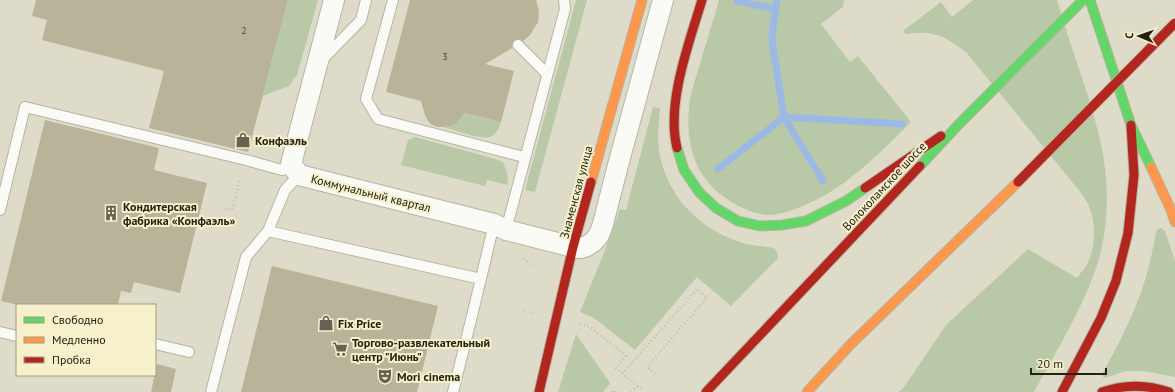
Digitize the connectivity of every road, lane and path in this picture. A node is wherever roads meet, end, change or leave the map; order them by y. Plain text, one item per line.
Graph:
1 (334, 0) edge
2 (366, 0) edge
3 (393, 0) edge
4 (564, 0) edge
5 (642, 0) edge
6 (663, 0) edge
7 (702, 0) edge
8 (1083, 0) edge
9 (1090, 0) edge
10 (1175, 23) edge
11 (518, 44) dead end
12 (317, 66) junction
13 (547, 74) junction
14 (960, 123) junction
15 (1131, 125) junction
16 (524, 157) junction
17 (295, 170) junction
18 (0, 210) edge
19 (1175, 222) edge
20 (500, 227) junction
21 (268, 231) junction
22 (573, 247) junction
23 (481, 279) junction
24 (578, 324) dead end
25 (0, 332) edge
26 (16, 336) edge
27 (156, 344) edge
28 (189, 352) dead end
29 (622, 374) junction
30 (661, 378) dead end
31 (637, 386) junction
32 (641, 389) dead end
33 (211, 392) edge
34 (453, 392) edge
35 (539, 392) edge
36 (612, 392) edge
37 (615, 392) edge
38 (631, 392) edge
39 (706, 392) edge
40 (807, 392) edge
41 (1062, 392) edge
42 (1102, 392) edge
43 (1169, 392) edge

1 - 12 street
2 - 12 lane
3 - 16 lane
4 - 13 lane
5 - 22 main road, Знаменская улица
6 - 22 street
7 - 14 main road
8 - 14 main road, Волоколамское шоссе
9 - 15 main road
10 - 40 main road, bridge
11 - 13 lane
12 - 17 street
13 - 16 lane
14 - 39 main road, Волоколамское шоссе
15 - 19 main road
15 - 41 main road
16 - 20 lane
17 - 18 lane
17 - 20 street, Коммунальный квартал
17 - 21 lane
20 - 22 street, Коммунальный квартал
20 - 23 lane
21 - 23 lane
21 - 33 lane
22 - 35 main road, Знаменская улица
23 - 34 lane
24 - 29 path
25 - 26 lane
27 - 28 lane
29 - 30 path
29 - 31 path
31 - 32 path
31 - 38 path
36 - 37 path
42 - 43 main road

